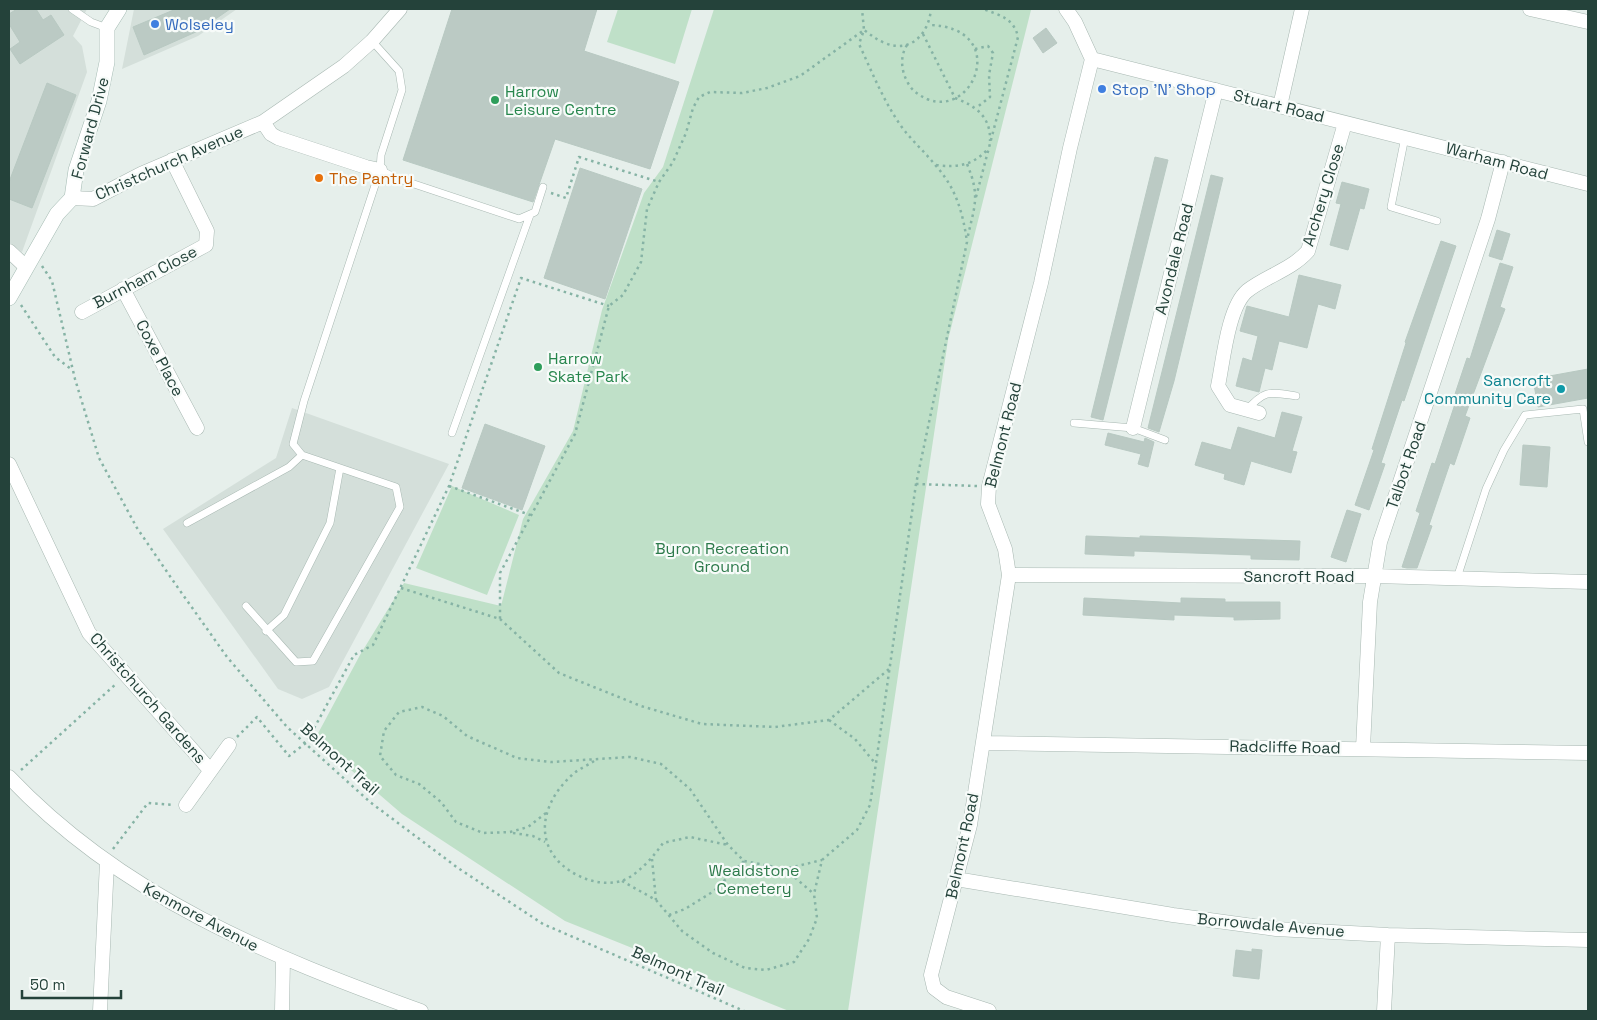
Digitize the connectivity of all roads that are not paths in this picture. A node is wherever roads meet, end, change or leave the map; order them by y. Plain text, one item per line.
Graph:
1 (72, 9) edge
2 (118, 9) edge
3 (400, 9) edge
4 (1066, 9) edge
5 (1302, 9) edge
6 (1530, 9) edge
7 (1588, 22) edge
8 (107, 28) junction
9 (372, 41) junction
10 (1092, 60) junction
11 (1216, 90) junction
12 (1280, 106) junction
13 (263, 122) junction
14 (1345, 123) junction
15 (1406, 137) junction
16 (172, 160) junction
17 (1503, 162) junction
18 (380, 170) junction
19 (1588, 184) edge
20 (543, 189) road end
21 (72, 198) junction
22 (530, 215) junction
23 (1437, 221) dead end
24 (9, 251) edge
25 (26, 266) junction
26 (123, 289) junction
27 (14, 299) edge
28 (82, 312) dead end
29 (1296, 396) dead end
30 (1252, 412) joint
31 (1074, 423) dead end
32 (197, 428) dead end
33 (1133, 428) junction
34 (452, 433) dead end
35 (1165, 440) dead end
36 (1588, 442) edge
37 (302, 455) junction
38 (9, 464) edge
39 (340, 468) junction
40 (187, 523) dead end
41 (1009, 575) junction
42 (1374, 576) junction
43 (1457, 578) junction
44 (1588, 582) edge
45 (246, 606) dead end
46 (266, 631) junction
47 (983, 743) junction
48 (229, 745) road end
49 (1363, 748) junction
50 (1588, 753) edge
51 (210, 770) junction
52 (10, 778) edge
53 (186, 805) road end
54 (105, 861) junction
55 (956, 879) junction
56 (1388, 935) junction
57 (1588, 940) edge
58 (283, 959) junction
59 (100, 1011) edge
60 (282, 1011) edge
61 (421, 1011) edge
62 (989, 1011) edge
63 (1384, 1011) edge

1 - 8 lane
2 - 8 street
3 - 9 street, Christchurch Avenue
4 - 10 street
5 - 12 street
6 - 7 street
8 - 21 street, Forward Drive
9 - 13 street, Christchurch Avenue
9 - 18 lane
10 - 11 street, Stuart Road
10 - 41 street, Belmont Road
11 - 12 street, Stuart Road
11 - 33 street, Avondale Road
12 - 14 street, Stuart Road
13 - 16 street, Christchurch Avenue
13 - 18 street, Christchurch Avenue
14 - 15 street, Stuart Road
14 - 30 street, Archery Close
15 - 17 street, Warham Road
15 - 23 lane
16 - 21 street, Christchurch Avenue
16 - 26 street, Burnham Close
17 - 19 street, Warham Road
17 - 42 street, Talbot Road
18 - 22 lane
18 - 37 lane
20 - 22 lane
21 - 25 street, Christchurch Avenue
22 - 34 lane
24 - 25 street
25 - 27 street, Christchurch Avenue
26 - 28 street, Burnham Close
26 - 32 street, Coxe Place
29 - 30 lane
31 - 33 lane
33 - 35 lane
36 - 43 lane
37 - 39 lane
37 - 40 lane
38 - 51 street, Christchurch Gardens
39 - 46 lane
39 - 46 lane
41 - 42 street, Sancroft Road
41 - 47 street, Belmont Road
42 - 43 street, Sancroft Road
42 - 49 street, Talbot Road
43 - 44 street, Sancroft Road
45 - 46 lane
47 - 49 street, Radcliffe Road
47 - 55 street, Belmont Road
48 - 51 street, Christchurch Gardens
49 - 50 street, Radcliffe Road
51 - 53 street, Christchurch Gardens
52 - 54 street, Kenmore Avenue
54 - 58 street, Kenmore Avenue
54 - 59 street
55 - 56 street, Borrowdale Avenue
55 - 62 street, Belmont Road
56 - 57 street, Borrowdale Avenue
56 - 63 street
58 - 60 street
58 - 61 street, Kenmore Avenue

